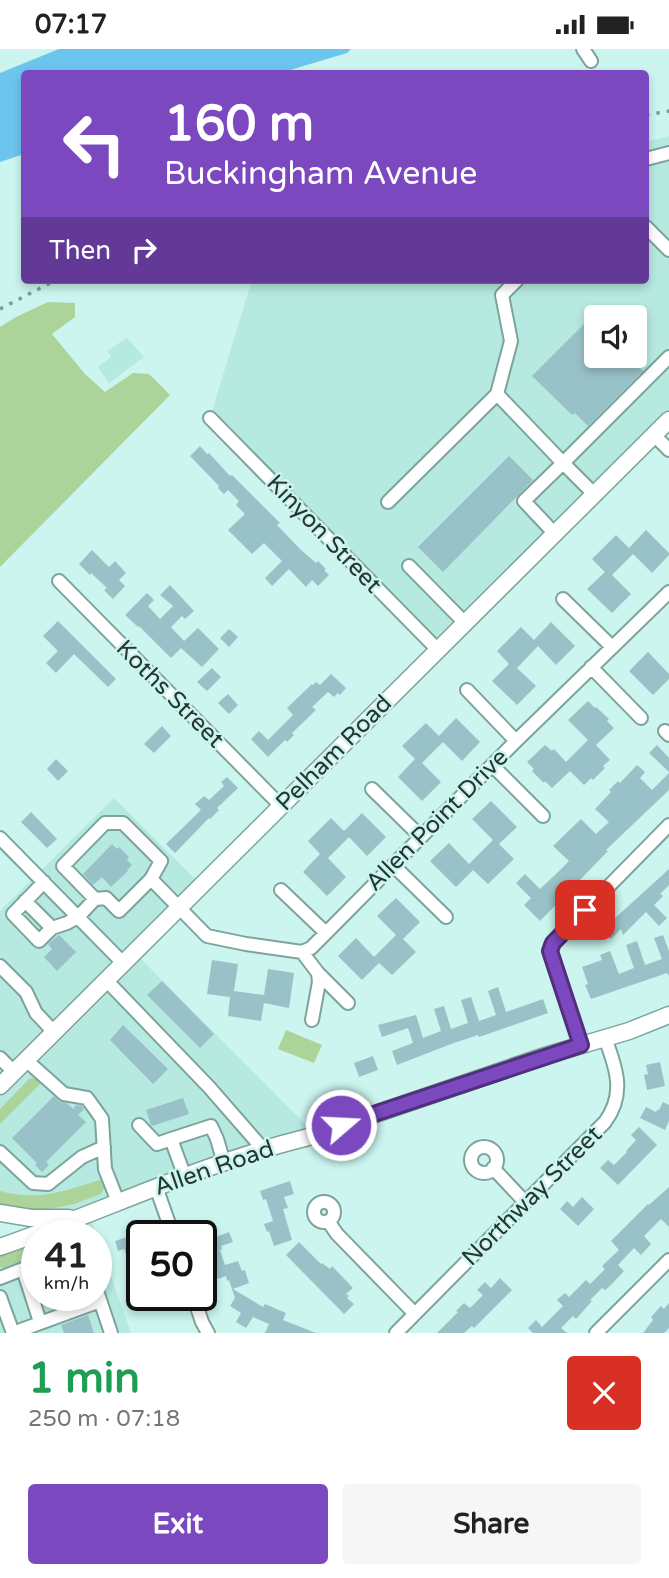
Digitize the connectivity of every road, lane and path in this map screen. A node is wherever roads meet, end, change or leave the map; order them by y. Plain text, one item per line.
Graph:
1 (583, 49) edge
2 (591, 61) dead end
3 (669, 153) edge
4 (649, 158) edge
5 (649, 230) edge
6 (669, 250) edge
7 (513, 284) edge
8 (669, 357) edge
9 (497, 394) junction
10 (210, 418) dead end
11 (669, 420) edge
12 (654, 435) junction
13 (669, 450) edge
14 (563, 463) junction
15 (594, 494) junction
16 (388, 502) dead end
17 (555, 534) junction
18 (409, 566) dead end
19 (59, 581) dead end
20 (669, 592) edge
21 (563, 600) dead end
22 (465, 622) junction
23 (612, 647) junction
24 (438, 650) junction
25 (592, 667) junction
26 (467, 690) dead end
27 (641, 718) dead end
28 (516, 741) junction
29 (492, 765) junction
30 (372, 789) dead end
31 (281, 806) junction
32 (543, 816) dead end
33 (669, 825) edge
34 (421, 837) junction
35 (0, 838) edge
36 (393, 865) junction
37 (150, 879) junction
38 (44, 882) junction
39 (281, 890) dead end
40 (95, 898) junction
41 (26, 901) junction
42 (179, 909) junction
43 (78, 917) junction
44 (446, 917) dead end
45 (52, 928) junction
46 (326, 933) junction
47 (302, 952) junction
48 (124, 964) junction
49 (0, 966) edge
50 (318, 973) junction
51 (107, 981) junction
52 (348, 1003) dead end
53 (669, 1015) edge
54 (312, 1020) dead end
55 (54, 1032) junction
56 (605, 1038) junction
57 (581, 1045) junction
58 (0, 1058) edge
59 (26, 1060) junction
60 (14, 1072) junction
61 (0, 1086) edge
62 (139, 1125) dead end
63 (171, 1139) junction
64 (104, 1147) junction
65 (263, 1149) junction
66 (0, 1152) edge
67 (224, 1163) junction
68 (494, 1168) dead end
69 (186, 1177) junction
70 (156, 1187) junction
71 (118, 1202) junction
72 (525, 1202) junction
73 (0, 1213) edge
74 (78, 1217) junction
75 (78, 1220) edge
76 (168, 1220) edge
77 (328, 1221) dead end
78 (0, 1247) edge
79 (669, 1260) edge
80 (0, 1278) edge
81 (0, 1297) edge
82 (64, 1311) edge
83 (103, 1311) edge
84 (198, 1311) edge
85 (415, 1314) junction
86 (40, 1322) junction
87 (12, 1333) edge
88 (111, 1333) edge
89 (208, 1333) edge
90 (396, 1333) edge
91 (596, 1333) edge

1 - 2 street
3 - 4 street
5 - 6 street
7 - 9 street
8 - 14 street
9 - 14 street
9 - 16 street
10 - 24 street, Kinyon Street
11 - 12 main road, Pelham Road
12 - 13 street
12 - 15 main road, Pelham Road
14 - 15 street
14 - 17 street
15 - 17 main road, Pelham Road
17 - 22 main road, Pelham Road
18 - 22 street
19 - 31 street, Koths Street
20 - 23 street, Allen Point Drive
21 - 23 street
22 - 24 main road, Pelham Road
23 - 25 street, Allen Point Drive
24 - 31 main road, Pelham Road
25 - 27 street
25 - 28 street, Allen Point Drive
26 - 28 street
28 - 29 street, Allen Point Drive
29 - 32 street
29 - 34 street, Allen Point Drive
30 - 34 street
31 - 42 main road, Pelham Road
33 - 57 street
34 - 36 street, Allen Point Drive
35 - 38 street
36 - 44 street
36 - 46 street, Allen Point Drive
37 - 40 street
37 - 40 street
37 - 42 street
38 - 41 street
38 - 43 street
39 - 46 street
40 - 43 street
41 - 45 street
41 - 45 street
42 - 47 street
42 - 48 main road, Pelham Road
43 - 45 street
43 - 48 street
46 - 47 street, Allen Point Drive
47 - 50 street
48 - 51 main road, Pelham Road
49 - 55 street
50 - 52 street
50 - 54 street
51 - 55 main road, Pelham Road
51 - 65 street
53 - 56 main road, Allen Road
55 - 59 main road, Pelham Road
56 - 57 main road, Allen Road
56 - 72 street, Northway Street
57 - 65 main road, Allen Road
58 - 60 street
59 - 60 main road, Pelham Road
59 - 64 street
60 - 61 main road, Pelham Road
62 - 63 street
63 - 67 street
63 - 69 street
64 - 66 street
64 - 71 street
65 - 67 main road, Allen Road
67 - 69 main road, Allen Road
68 - 72 street
69 - 70 main road, Allen Road
70 - 71 main road, Allen Road
70 - 76 street
71 - 74 main road, Allen Road
72 - 85 street, Northway Street
73 - 74 main road, Allen Road
74 - 75 street
74 - 78 main road, Allen Road
77 - 85 street
79 - 91 street
80 - 86 street
81 - 87 street
82 - 86 street
83 - 88 street
84 - 89 street
85 - 90 street, Northway Street
86 - 87 street

